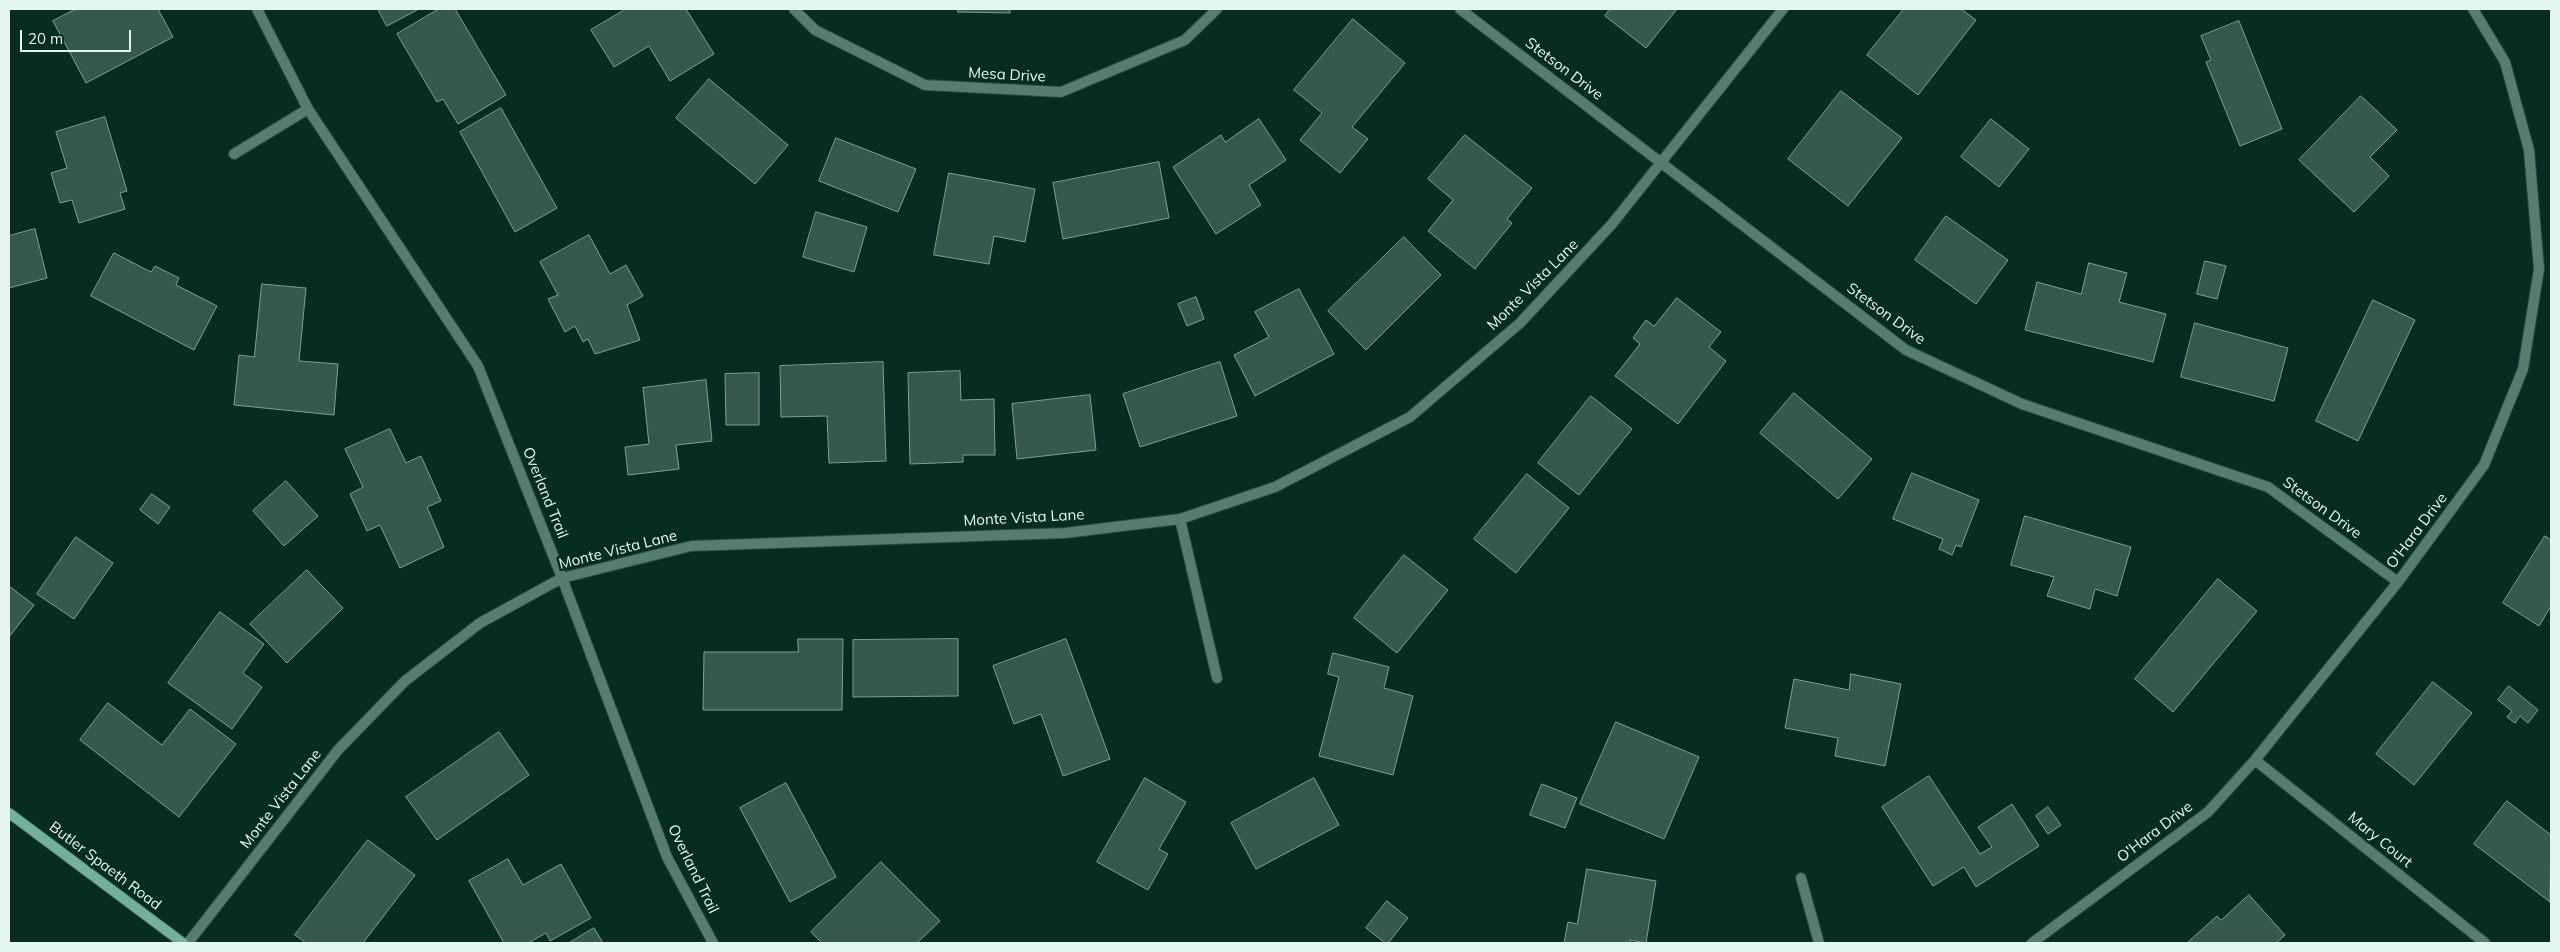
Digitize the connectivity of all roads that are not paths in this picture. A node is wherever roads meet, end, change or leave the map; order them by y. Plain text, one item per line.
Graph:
1 (257, 9) edge
2 (794, 9) edge
3 (1217, 9) edge
4 (1460, 9) edge
5 (1783, 9) edge
6 (2473, 9) edge
7 (308, 109) junction
8 (234, 154) dead end
9 (1662, 162) junction
10 (1180, 519) junction
11 (562, 578) junction
12 (2398, 582) junction
13 (1217, 678) dead end
14 (2255, 760) junction
15 (9, 813) edge
16 (1801, 878) dead end
17 (183, 943) edge
18 (188, 943) edge
19 (713, 943) edge
20 (1819, 943) edge
21 (2032, 943) edge
22 (2485, 943) edge

1 - 7 street, Overland Trail
2 - 3 street, Mesa Drive
4 - 9 street, Stetson Drive
5 - 9 street, Monte Vista Lane
6 - 12 street, O'Hara Drive
7 - 8 street
7 - 11 street, Overland Trail
9 - 10 street, Monte Vista Lane
9 - 12 street, Stetson Drive
10 - 11 street, Monte Vista Lane
10 - 13 street
11 - 18 street, Monte Vista Lane
11 - 19 street, Overland Trail
12 - 14 street, O'Hara Drive
14 - 21 street, O'Hara Drive
14 - 22 street, Mary Court
15 - 17 main road, Butler Spaeth Road
16 - 20 street

